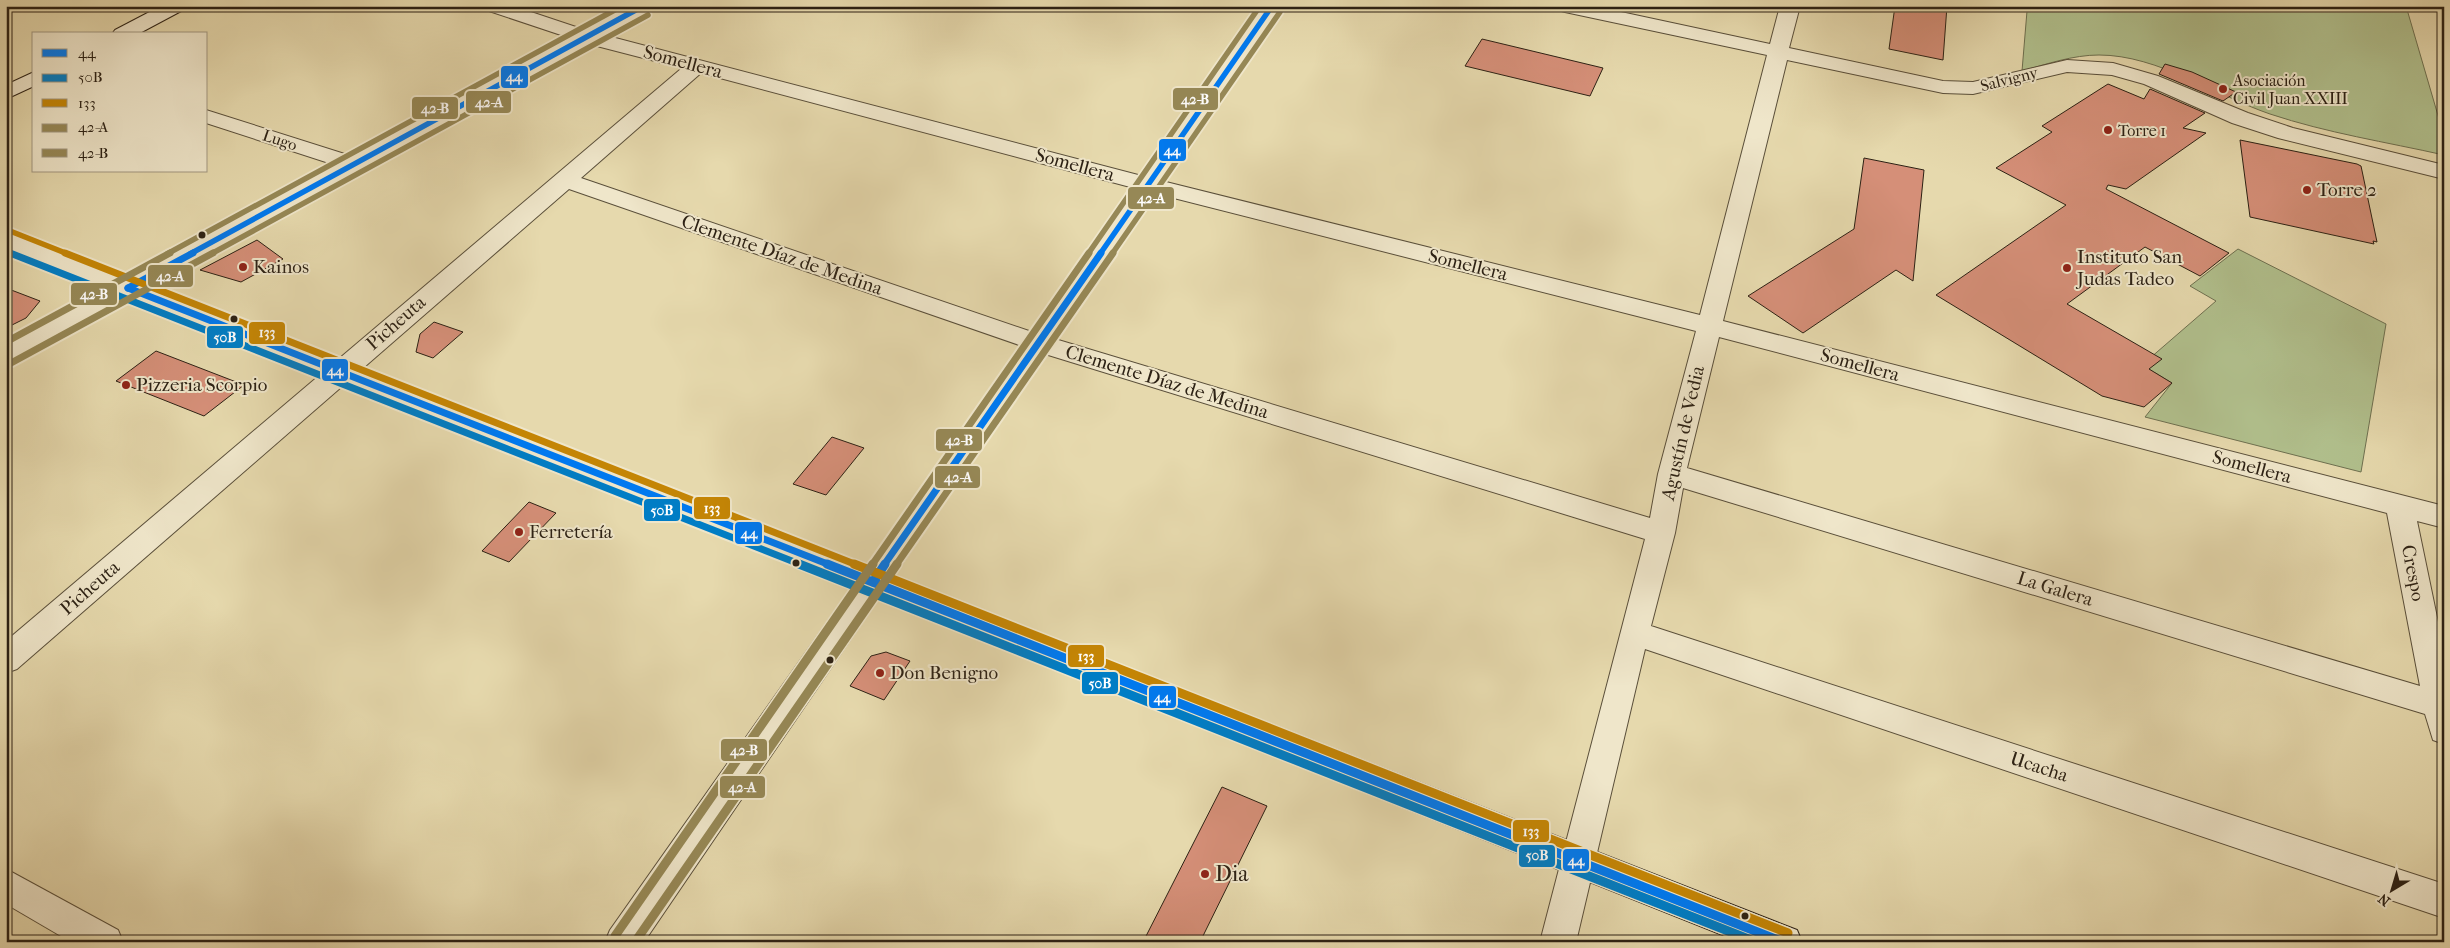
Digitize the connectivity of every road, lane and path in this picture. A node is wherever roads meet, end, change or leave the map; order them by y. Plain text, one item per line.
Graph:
1 (176, 6) edge
2 (493, 6) edge
3 (643, 6) edge
4 (1272, 6) edge
5 (1565, 6) edge
6 (1790, 6) edge
7 (126, 32) edge
8 (587, 37) junction
9 (1778, 53) junction
10 (697, 66) junction
11 (32, 79) edge
12 (6, 93) edge
13 (208, 117) edge
14 (354, 164) junction
15 (2444, 172) edge
16 (563, 180) junction
17 (1149, 185) junction
18 (6, 240) edge
19 (128, 288) junction
20 (1709, 326) junction
21 (1040, 343) junction
22 (6, 354) edge
23 (340, 371) junction
24 (1672, 474) junction
25 (2400, 505) junction
26 (2444, 517) edge
27 (1660, 533) junction
28 (873, 582) junction
29 (1634, 633) junction
30 (6, 660) edge
31 (2441, 717) edge
32 (1579, 861) junction
33 (6, 884) edge
34 (2444, 901) edge
35 (105, 942) edge
36 (623, 942) edge
37 (1558, 942) edge
38 (1784, 942) edge

1 - 7 street
2 - 8 street, Somellera
3 - 8 street
4 - 17 street
5 - 9 street, Salvigny
6 - 9 street, Agustín de Vedia
8 - 10 street, Somellera
8 - 14 street
9 - 15 street, Salvigny
9 - 20 street, Agustín de Vedia
10 - 16 street, Picheuta
10 - 17 street, Somellera
11 - 12 street
13 - 14 street, Lugo
14 - 19 street
16 - 21 street, Clemente Díaz de Medina
16 - 23 street, Picheuta
17 - 20 street, Somellera
17 - 21 street
18 - 19 street
19 - 22 street
19 - 23 street
20 - 24 street, Agustín de Vedia
20 - 25 street, Somellera
21 - 27 street, Clemente Díaz de Medina
21 - 28 street
23 - 28 street
23 - 30 street, Picheuta
24 - 27 street, Agustín de Vedia
24 - 31 street, La Galera
25 - 26 street, Somellera
25 - 31 street, Crespo
27 - 29 street, Agustín de Vedia
28 - 32 street
28 - 36 street
29 - 32 street, Agustín de Vedia
29 - 34 street, Ucacha
32 - 37 street, Agustín de Vedia
32 - 38 street
33 - 35 street

